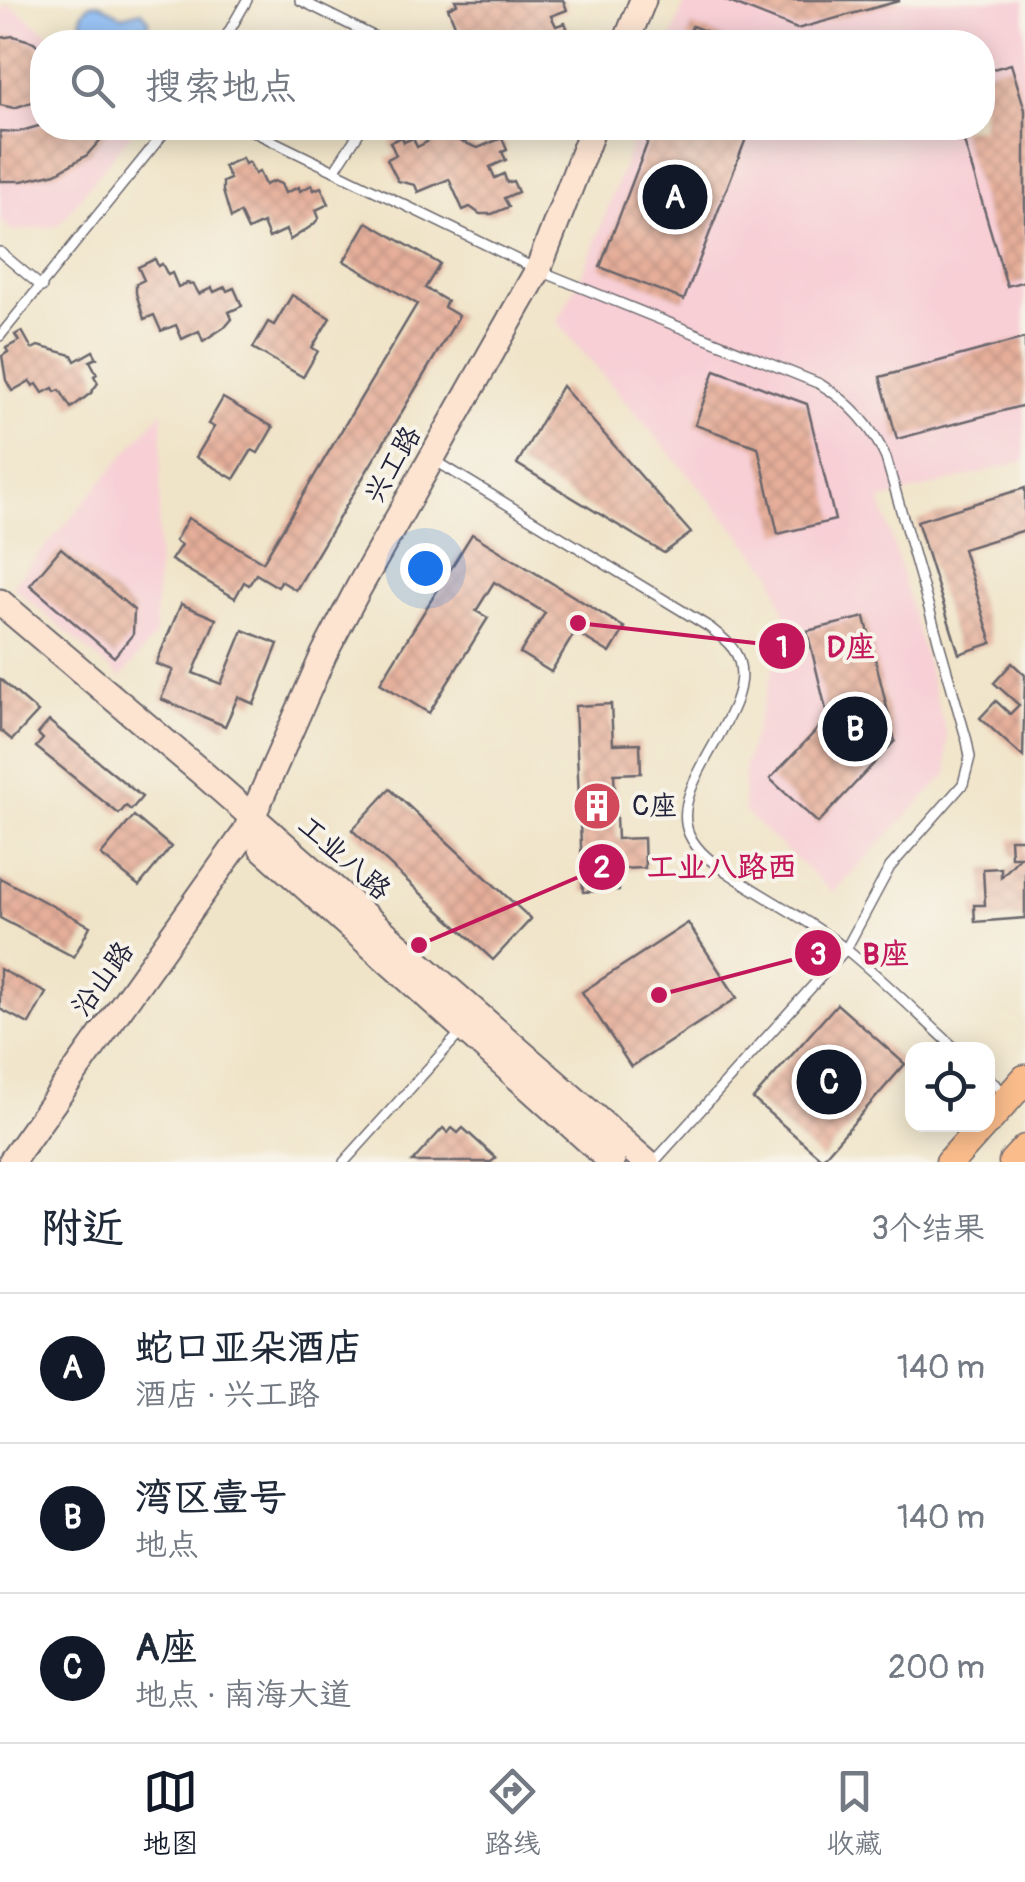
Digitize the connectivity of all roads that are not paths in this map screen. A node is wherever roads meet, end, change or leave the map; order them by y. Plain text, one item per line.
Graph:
1 (247, 0) edge
2 (300, 0) edge
3 (643, 0) edge
4 (230, 30) edge
5 (361, 30) edge
6 (631, 30) edge
7 (159, 140) edge
8 (271, 140) edge
9 (354, 140) edge
10 (589, 140) edge
11 (334, 171) junction
12 (0, 252) edge
13 (538, 270) junction
14 (42, 288) junction
15 (0, 336) edge
16 (432, 459) junction
17 (0, 602) edge
18 (0, 624) edge
19 (248, 825) junction
20 (846, 949) junction
21 (470, 1021) junction
22 (948, 1042) edge
23 (1017, 1088) edge
24 (995, 1113) edge
25 (978, 1132) edge
26 (1025, 1149) edge
27 (11, 1162) edge
28 (344, 1162) edge
29 (612, 1162) edge
30 (650, 1162) edge
31 (950, 1162) edge
32 (1013, 1162) edge

1 - 4 lane
2 - 5 lane
3 - 6 street
7 - 14 lane
8 - 11 lane
9 - 11 lane
10 - 13 street, 兴工路
11 - 13 lane
12 - 14 lane
13 - 16 street, 兴工路
13 - 20 lane
14 - 15 lane
16 - 19 street, 兴工路
16 - 20 lane
17 - 19 street, 工业八路
18 - 19 street, 工业八路
19 - 21 street, 工业八路
19 - 27 street, 沿山路
20 - 22 lane
20 - 30 lane
21 - 28 lane
21 - 29 street, 工业八路
21 - 30 street, 工业八路
23 - 24 main road
25 - 31 main road
26 - 32 main road

